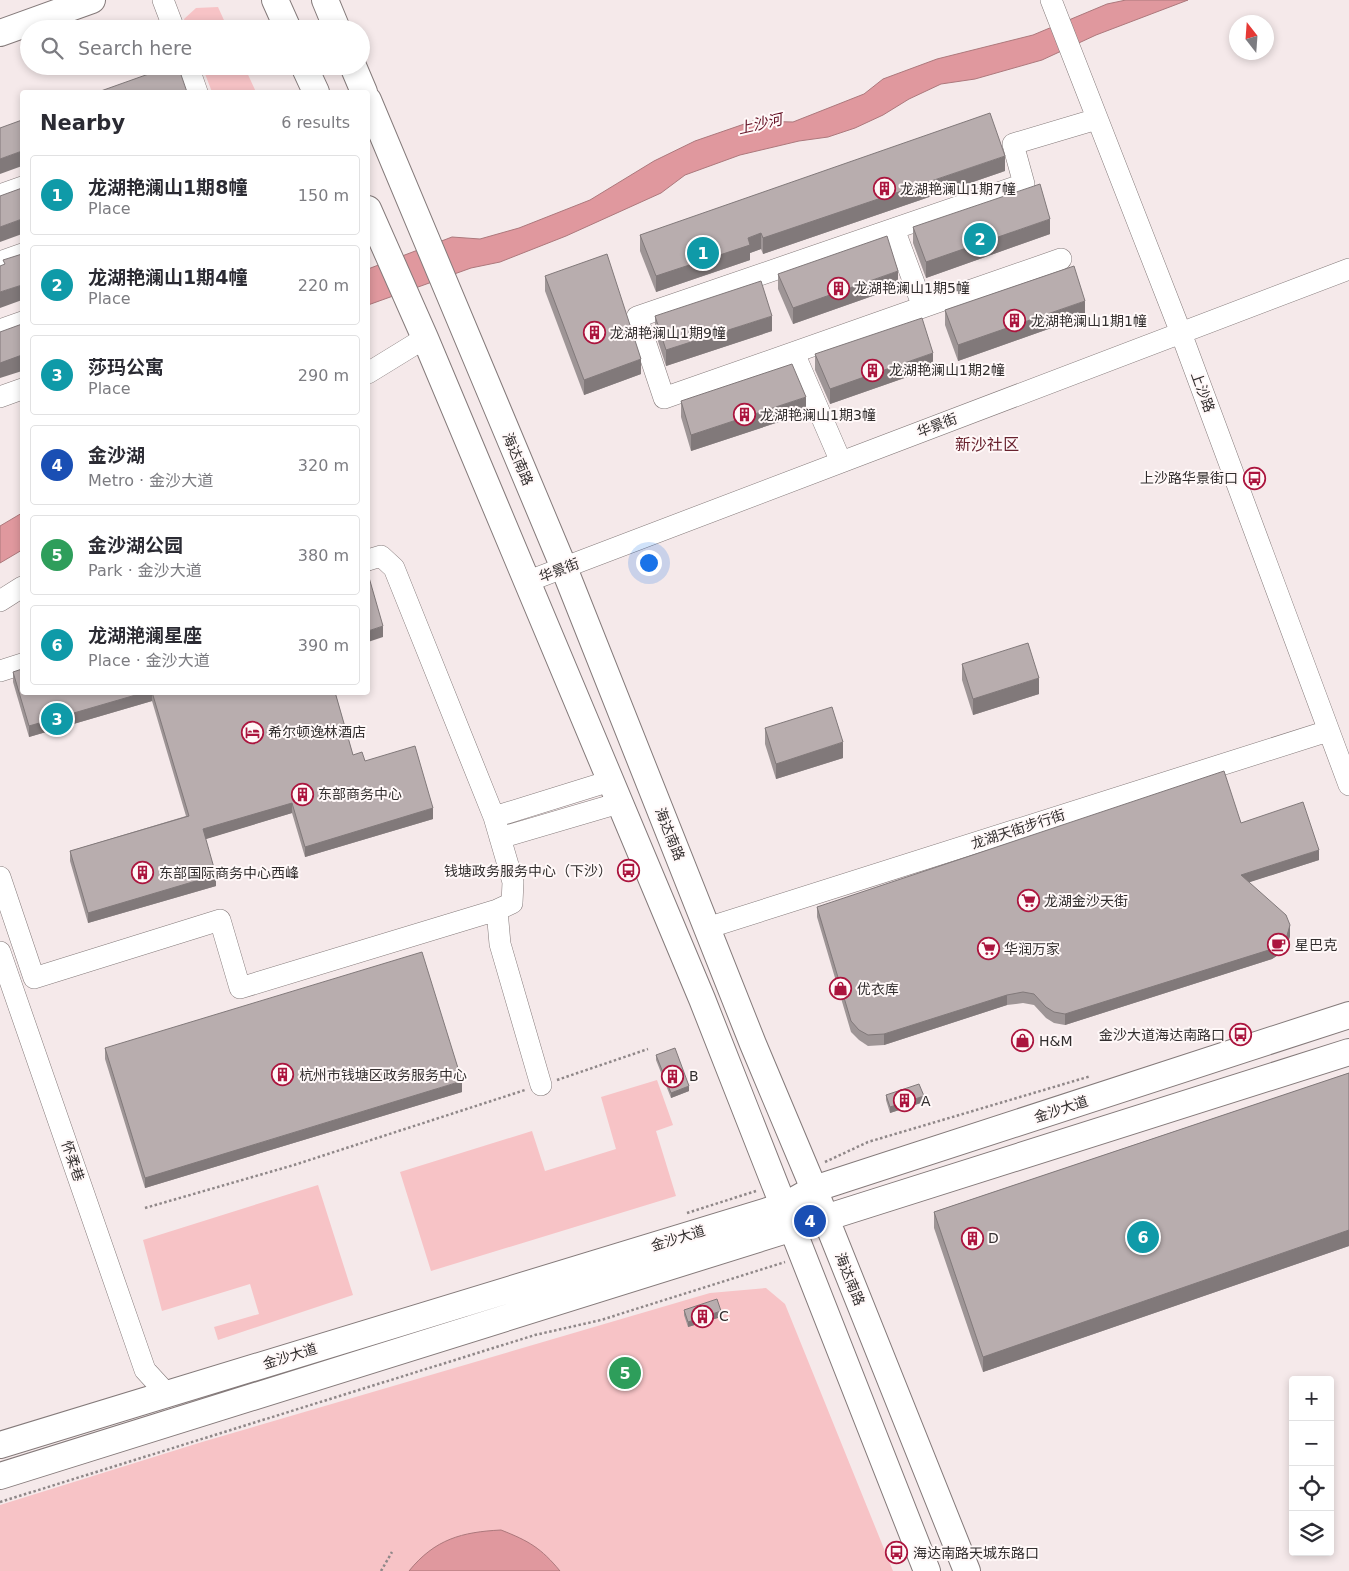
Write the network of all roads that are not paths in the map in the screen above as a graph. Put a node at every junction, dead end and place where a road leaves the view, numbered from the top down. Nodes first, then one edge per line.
1 (92, 0) edge
2 (163, 0) edge
3 (275, 0) edge
4 (325, 0) edge
5 (1059, 7) edge
6 (36, 20) edge
7 (171, 20) edge
8 (284, 20) edge
9 (334, 20) edge
10 (20, 26) edge
11 (0, 33) edge
12 (1076, 53) junction
13 (191, 75) edge
14 (308, 75) edge
15 (357, 75) edge
16 (197, 90) edge
17 (315, 90) edge
18 (363, 90) edge
19 (370, 105) edge
20 (1097, 119) junction
21 (20, 188) edge
22 (0, 195) edge
23 (370, 214) edge
24 (894, 229) junction
25 (20, 255) edge
26 (1060, 259) dead end
27 (0, 262) edge
28 (1349, 269) edge
29 (923, 307) junction
30 (20, 323) edge
31 (0, 330) edge
32 (1186, 331) junction
33 (425, 338) junction
34 (794, 353) junction
35 (370, 372) edge
36 (20, 390) edge
37 (0, 397) edge
38 (841, 462) junction
39 (370, 559) edge
40 (564, 568) junction
41 (526, 582) junction
42 (20, 588) edge
43 (0, 601) edge
44 (20, 665) edge
45 (0, 671) edge
46 (1328, 731) junction
47 (1349, 746) edge
48 (1349, 785) edge
49 (615, 792) junction
50 (494, 817) junction
51 (500, 838) junction
52 (0, 877) edge
53 (497, 910) junction
54 (707, 928) junction
55 (0, 952) edge
56 (1349, 1015) edge
57 (1349, 1052) edge
58 (541, 1085) road end
59 (810, 1180) junction
60 (784, 1206) junction
61 (825, 1218) junction
62 (145, 1370) junction
63 (167, 1394) junction
64 (135, 1404) junction
65 (0, 1445) edge
66 (0, 1476) edge
67 (927, 1571) edge
68 (967, 1571) edge

1 - 6 main road
2 - 7 street
3 - 8 main road
4 - 9 main road
5 - 12 street, 上沙路
10 - 11 main road
12 - 20 street, 上沙路
12 - 32 street, 上沙路
13 - 16 street
14 - 17 main road
15 - 18 main road
19 - 40 main road, 海达南路
20 - 24 street
20 - 32 street, 上沙路
21 - 22 street
23 - 33 main road
24 - 29 street
24 - 34 street
25 - 27 street
26 - 29 street
28 - 32 street, 华景街
29 - 34 street
30 - 31 street
32 - 38 street, 华景街
32 - 46 street, 上沙路
32 - 47 street, 上沙路
33 - 35 street
33 - 41 main road
34 - 38 street
36 - 37 street
38 - 40 street, 华景街
39 - 50 street
40 - 41 street, 华景街
40 - 54 main road, 海达南路
41 - 49 main road
42 - 43 street
44 - 45 street
46 - 48 street, 上沙路
46 - 54 street, 龙湖天街步行街
49 - 50 street
49 - 51 street
49 - 60 main road
50 - 51 street
51 - 53 street
52 - 53 street
53 - 58 street
54 - 59 main road, 海达南路
55 - 62 street, 怀柔巷
56 - 59 main road, 金沙大道
57 - 61 main road, 金沙大道
59 - 60 main road, 金沙大道
59 - 61 main road, 海达南路
60 - 61 main road, 金沙大道
60 - 63 main road, 金沙大道
60 - 66 main road, 金沙大道
60 - 67 main road
61 - 68 main road, 海达南路
62 - 63 street, 怀柔巷
62 - 64 street
63 - 64 main road, 金沙大道
64 - 65 main road, 金沙大道

